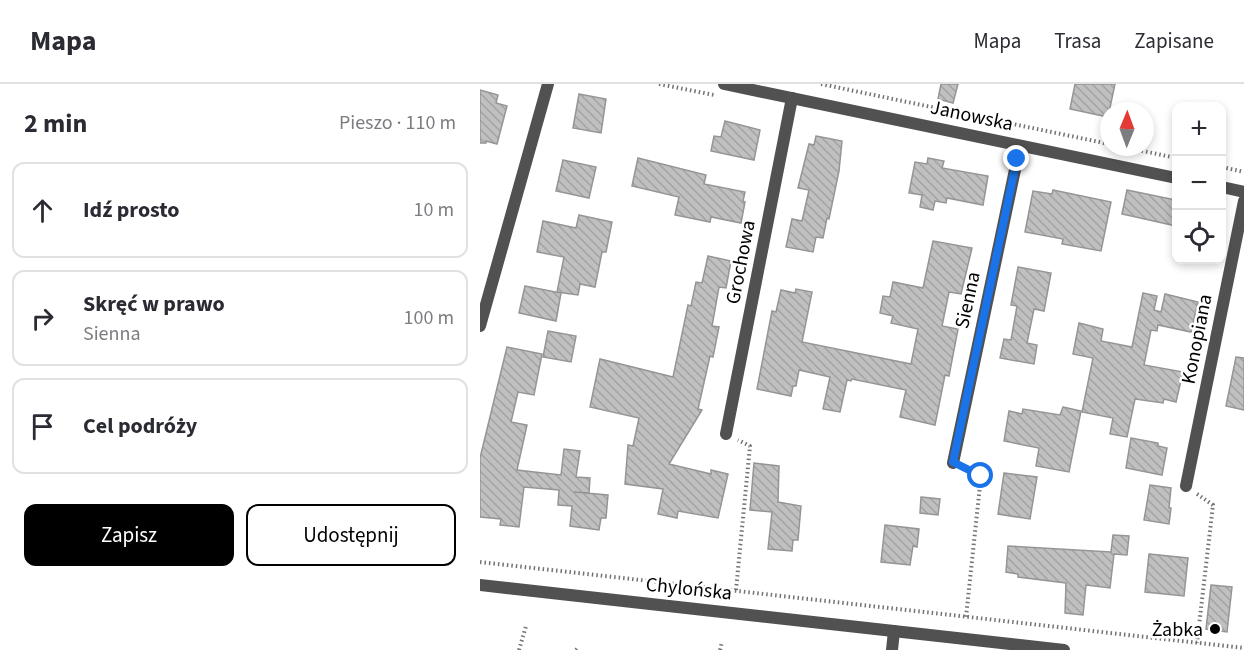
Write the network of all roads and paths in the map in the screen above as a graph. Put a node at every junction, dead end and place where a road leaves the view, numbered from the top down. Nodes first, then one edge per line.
1 (548, 84) edge
2 (724, 84) edge
3 (821, 84) edge
4 (792, 98) junction
5 (1100, 142) edge
6 (1020, 146) junction
7 (1154, 153) edge
8 (1172, 157) edge
9 (1226, 168) edge
10 (1244, 172) edge
11 (1172, 177) edge
12 (1226, 188) edge
13 (1244, 192) edge
14 (1244, 201) edge
15 (480, 326) edge
16 (726, 434) joint
17 (953, 462) joint
18 (1186, 486) joint
19 (480, 562) edge
20 (480, 585) edge
21 (736, 590) junction
22 (966, 617) junction
23 (526, 626) dead end
24 (894, 631) junction
25 (722, 642) dead end
26 (1197, 643) junction
27 (1218, 648) edge
28 (1244, 648) edge
29 (519, 650) edge
30 (720, 650) edge
31 (892, 650) edge
32 (1064, 650) edge

1 - 15 street
2 - 4 street, Janowska
3 - 5 path
4 - 6 street, Janowska
4 - 16 street, Grochowa
6 - 11 street, Janowska
6 - 17 street, Sienna
7 - 8 path
9 - 10 path
12 - 13 street
14 - 18 street, Konopiana
16 - 21 path
17 - 22 path
18 - 26 path
19 - 21 path
20 - 24 street, Chylońska
21 - 22 path
22 - 26 path
23 - 29 path
24 - 31 street
24 - 32 street, Chylońska
25 - 30 path
26 - 27 path
27 - 28 path

